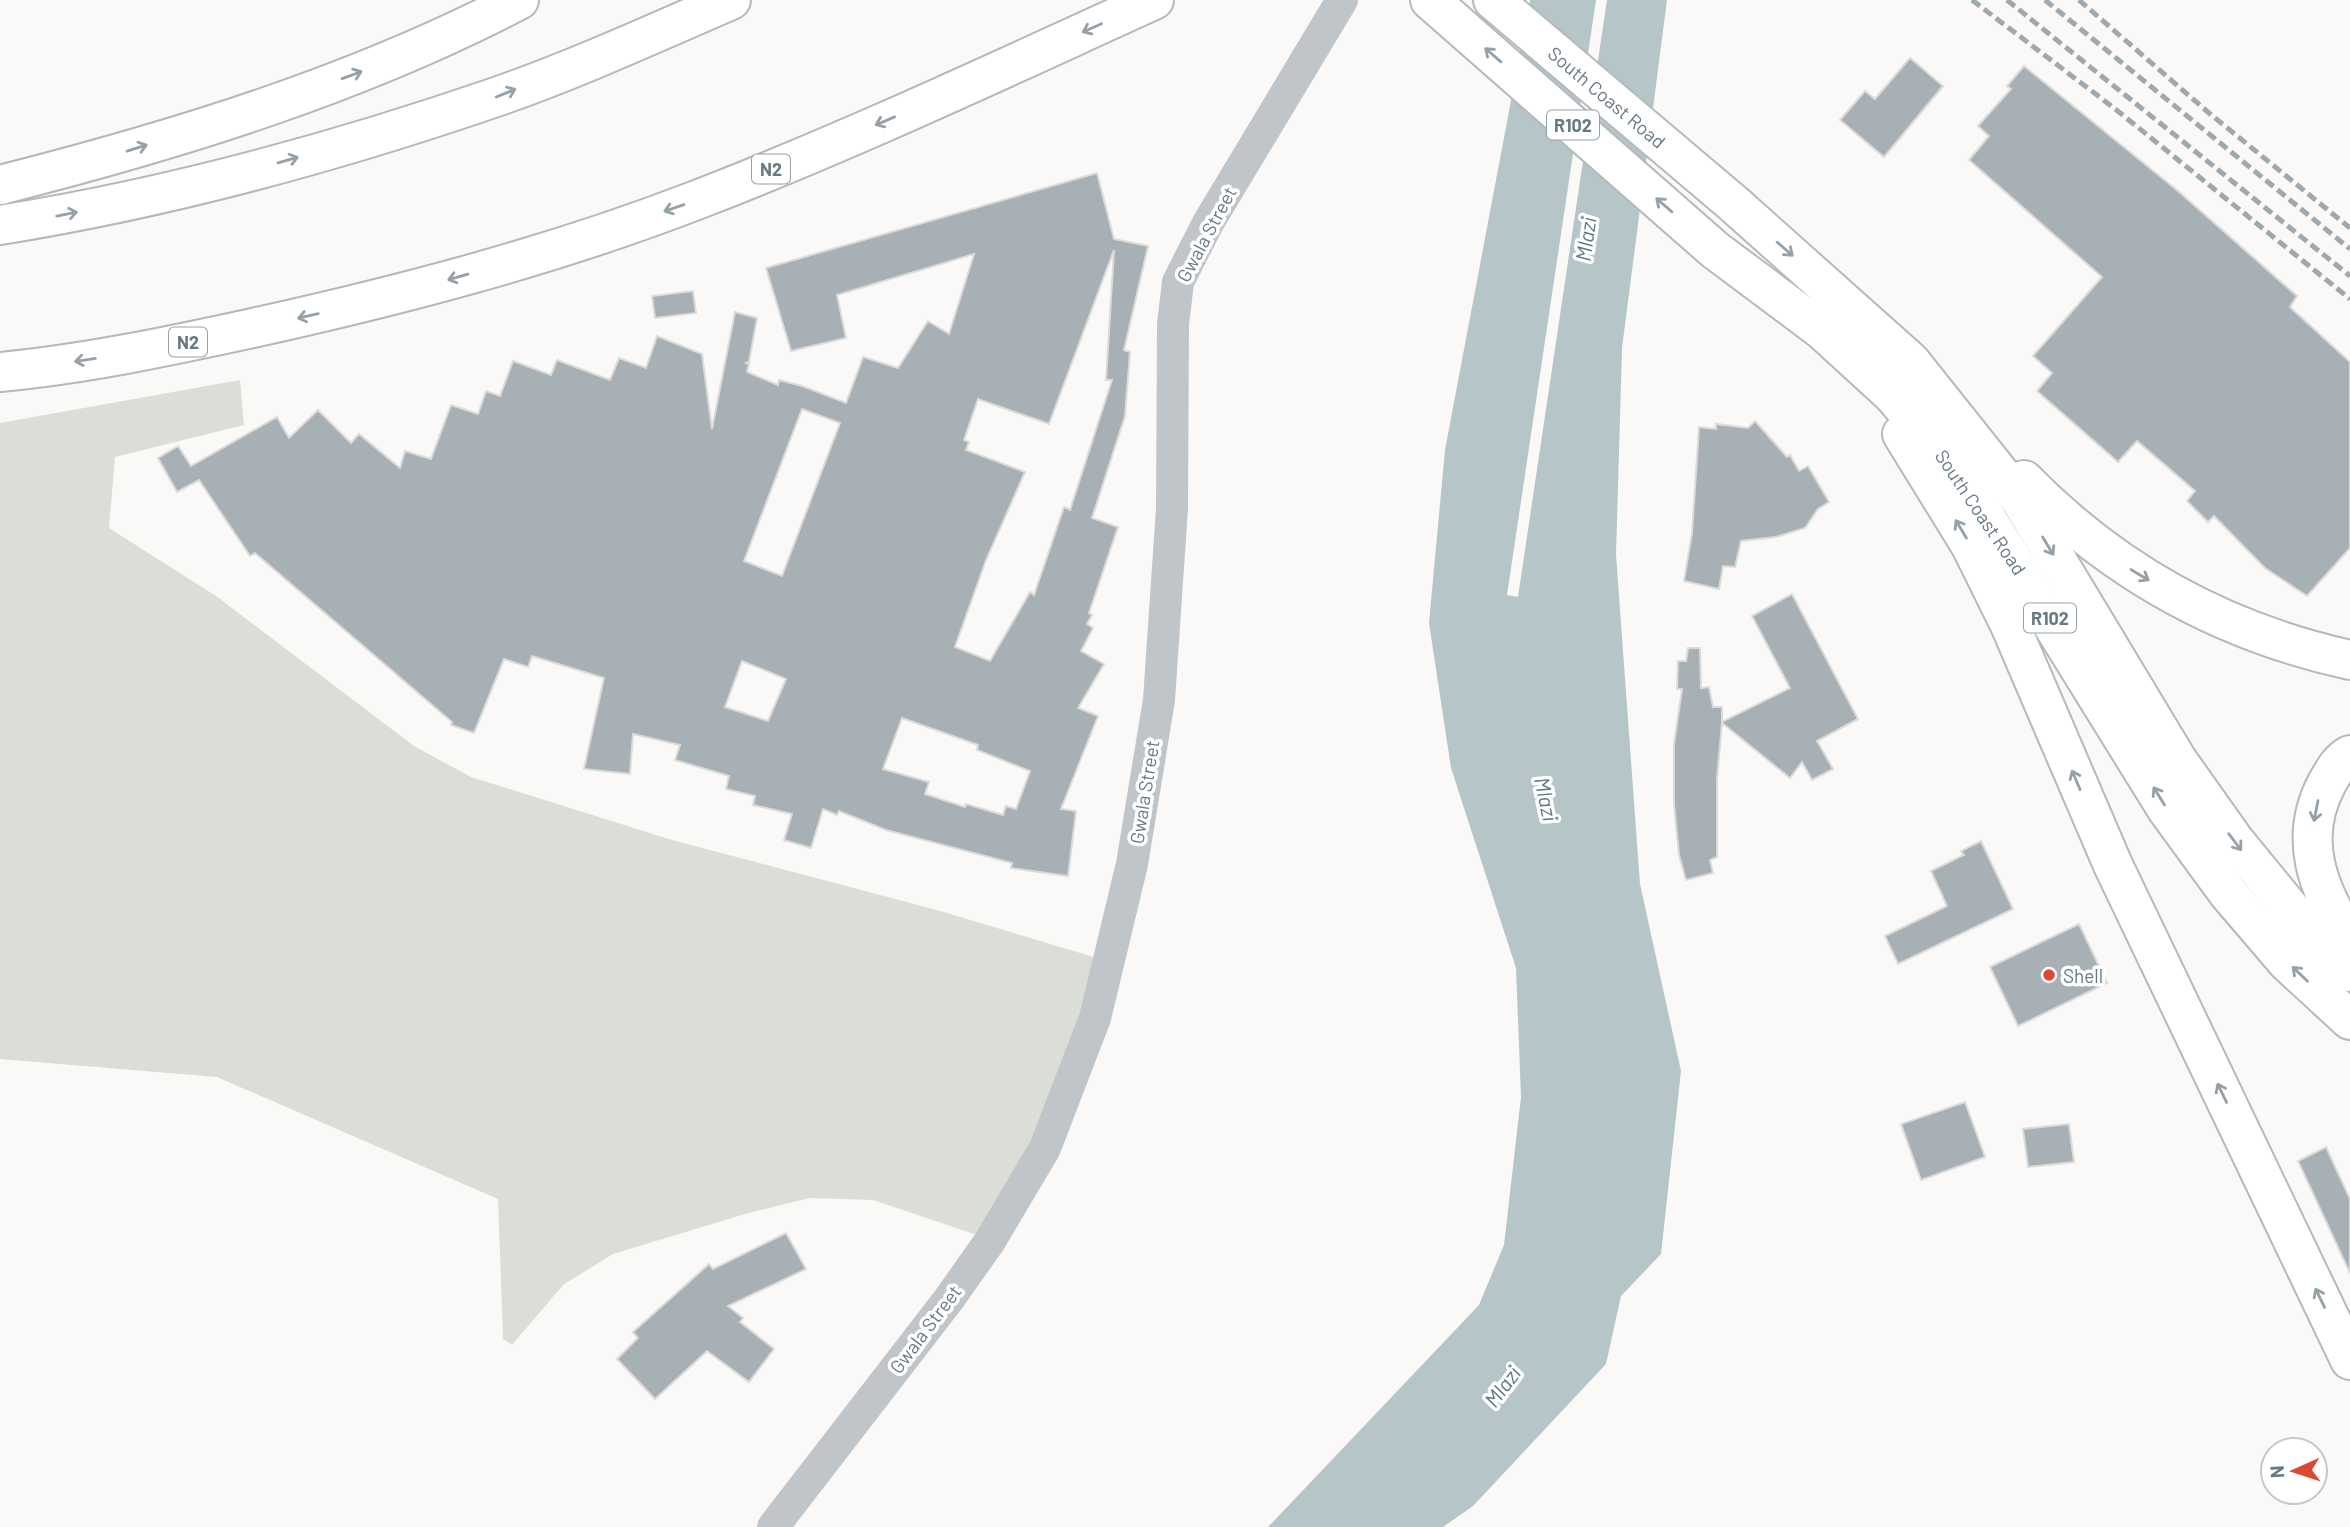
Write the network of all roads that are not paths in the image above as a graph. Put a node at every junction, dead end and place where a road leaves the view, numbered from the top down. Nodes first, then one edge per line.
1 (519, 0) edge
2 (731, 0) edge
3 (1154, 0) edge
4 (1342, 0) edge
5 (1430, 0) edge
6 (1493, 0) edge
7 (0, 185) edge
8 (0, 225) edge
9 (1755, 282) junction
10 (1911, 362) junction
11 (0, 372) edge
12 (2350, 660) edge
13 (2350, 754) edge
14 (2350, 940) edge
15 (2350, 972) edge
16 (2350, 1020) edge
17 (2350, 1360) edge
18 (773, 1527) edge

7 -> 1 main road
8 -> 2 main road
3 -> 11 main road, N2
4 - 18 street, Gwala Street
9 -> 5 main road, South Coast Road / R102
6 -> 10 main road, South Coast Road / R102
16 -> 9 main road, South Coast Road / R102
17 -> 9 main road
10 -> 12 main road
10 -> 15 main road, South Coast Road / R102
13 -> 14 main road

